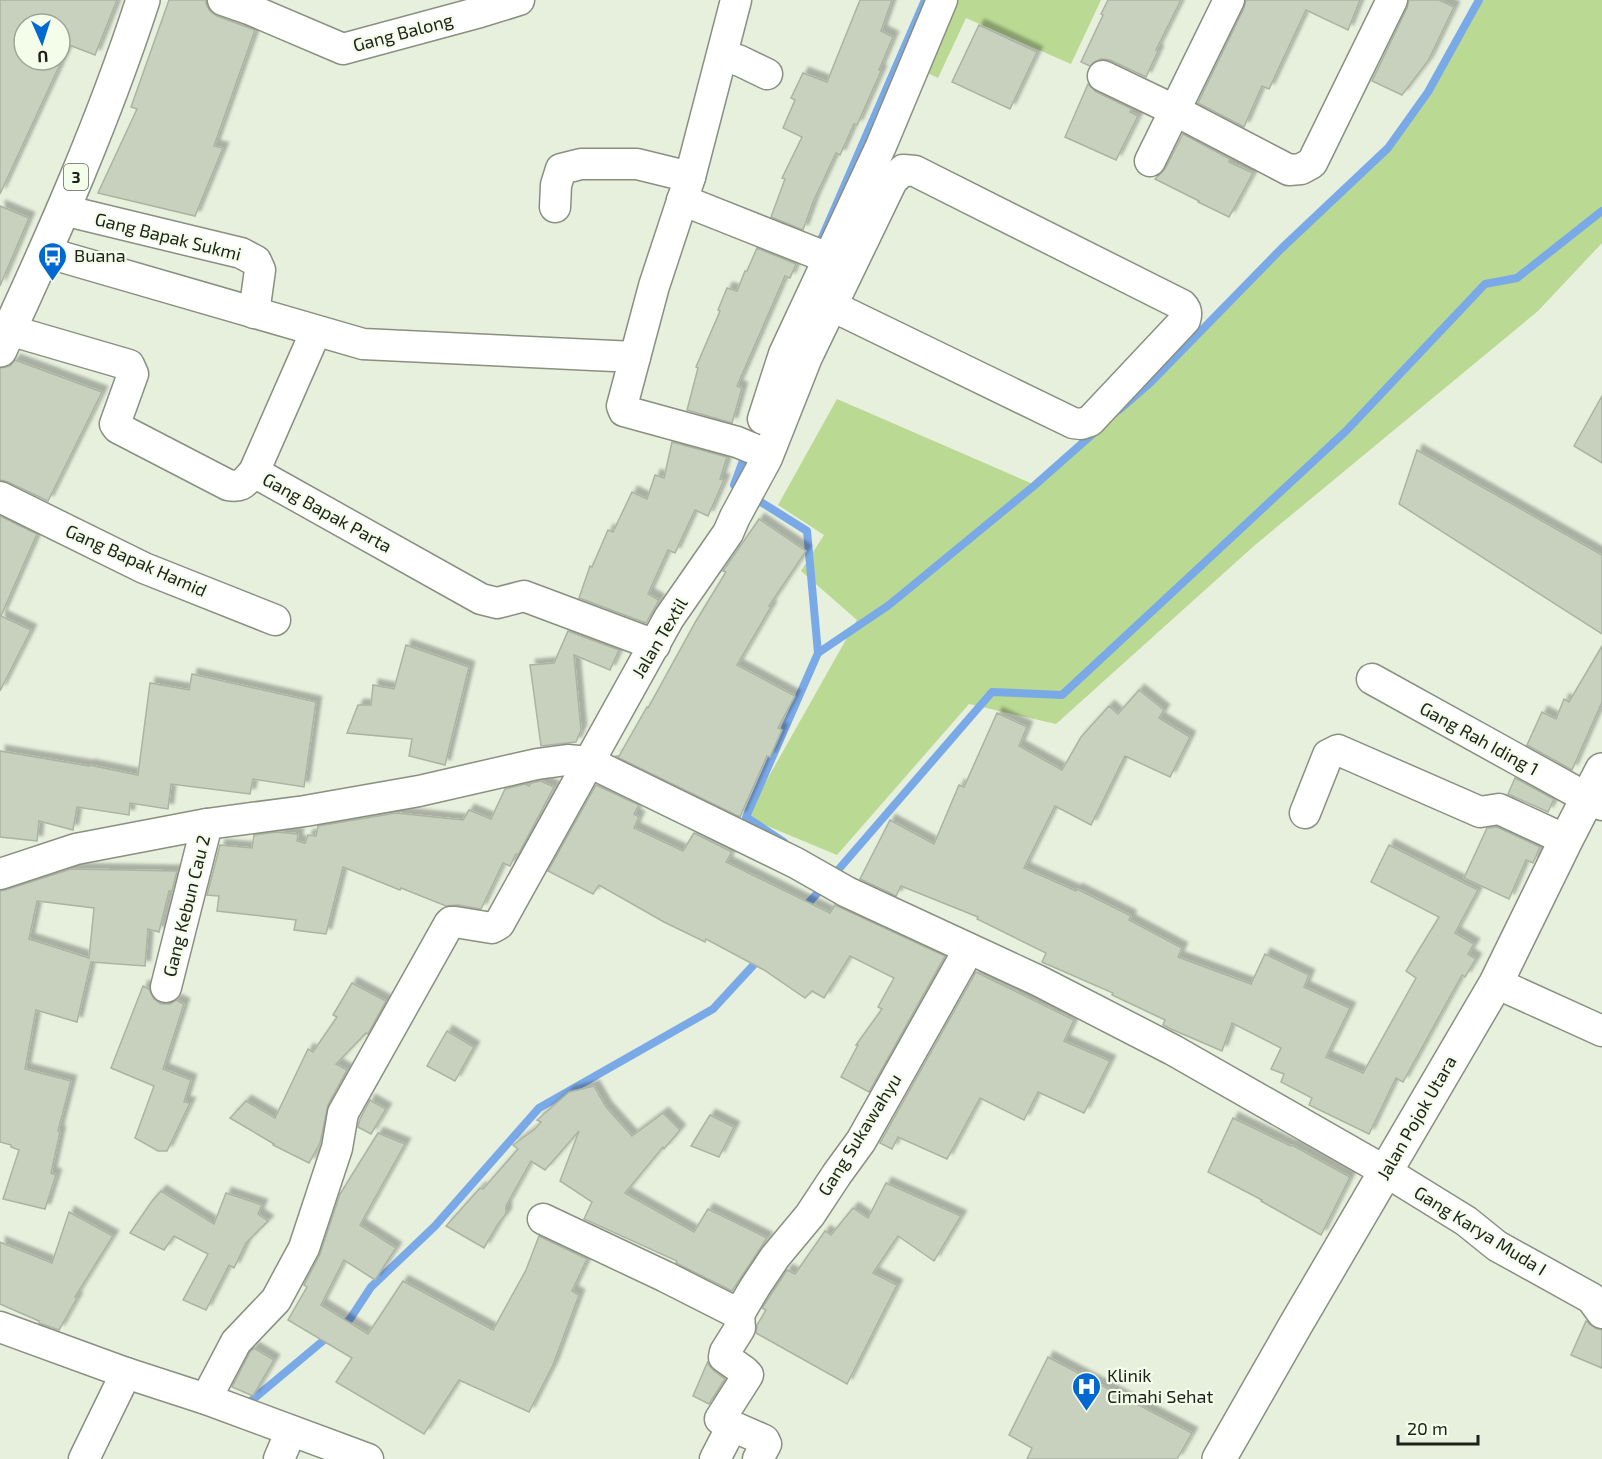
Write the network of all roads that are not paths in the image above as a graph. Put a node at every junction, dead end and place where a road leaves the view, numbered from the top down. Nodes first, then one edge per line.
1 (142, 0) edge
2 (223, 0) edge
3 (519, 0) edge
4 (736, 0) edge
5 (942, 0) edge
6 (1229, 0) edge
7 (1392, 0) edge
8 (723, 55) junction
9 (767, 74) dead end
10 (1103, 76) dead end
11 (1174, 110) junction
12 (1150, 161) dead end
13 (686, 189) junction
14 (555, 207) dead end
15 (63, 210) junction
16 (45, 252) junction
17 (828, 258) junction
18 (832, 306) junction
19 (254, 313) junction
20 (6, 329) edge
21 (316, 331) junction
22 (635, 357) junction
23 (754, 449) junction
24 (254, 472) junction
25 (0, 497) edge
26 (735, 517) junction
27 (275, 620) dead end
28 (655, 645) junction
29 (1372, 680) dead end
30 (589, 762) junction
31 (1597, 791) edge
32 (1305, 813) dead end
33 (207, 824) junction
34 (1566, 840) junction
35 (0, 874) edge
36 (969, 949) junction
37 (1496, 983) junction
38 (166, 987) dead end
39 (1602, 1031) edge
40 (1385, 1171) junction
41 (543, 1219) dead end
42 (1602, 1313) edge
43 (740, 1314) junction
44 (0, 1327) edge
45 (126, 1373) junction
46 (206, 1399) junction
47 (732, 1426) junction
48 (291, 1431) junction
49 (84, 1459) edge
50 (279, 1459) edge
51 (368, 1459) edge
52 (715, 1459) edge
53 (759, 1459) edge
54 (1219, 1459) edge

1 - 15 main road, 3
2 - 3 street, Gang Balong
4 - 8 street
5 - 17 street
6 - 11 street
7 - 11 street
8 - 9 street
8 - 13 street
10 - 11 street
11 - 12 street
13 - 14 street
13 - 17 street
13 - 22 street
15 - 16 main road, 3
15 - 19 street, Gang Bapak Sukmi
16 - 19 street
16 - 20 main road, 3
17 - 23 street
18 - 18 street, Jalan Textil
18 - 26 street, Jalan Textil
19 - 21 street
20 - 24 street, Gang Bapak Parta
21 - 22 street
21 - 24 street
22 - 23 street
23 - 26 street
24 - 28 street, Gang Bapak Parta
25 - 27 street, Gang Bapak Hamid
26 - 28 street, Jalan Textil
28 - 30 street, Jalan Textil
29 - 31 street, Gang Rah Iding 1
30 - 33 street
30 - 36 street, Gang Karya Muda I
30 - 46 street, Jalan Textil
31 - 34 main road, Jalan Pojok Utara
32 - 34 street
33 - 35 street
33 - 38 street, Gang Kebun Cau 2
34 - 37 main road, Jalan Pojok Utara
36 - 40 street, Gang Karya Muda I
36 - 43 street, Gang Sukawahyu
37 - 39 street
37 - 40 main road, Jalan Pojok Utara
40 - 42 street, Gang Karya Muda I
40 - 54 main road, Jalan Pojok Utara
41 - 43 street
43 - 47 street, Gang Sukawahyu
44 - 45 street
45 - 46 street
45 - 49 street
46 - 48 street
47 - 52 street
47 - 53 street
48 - 50 street
48 - 51 street

